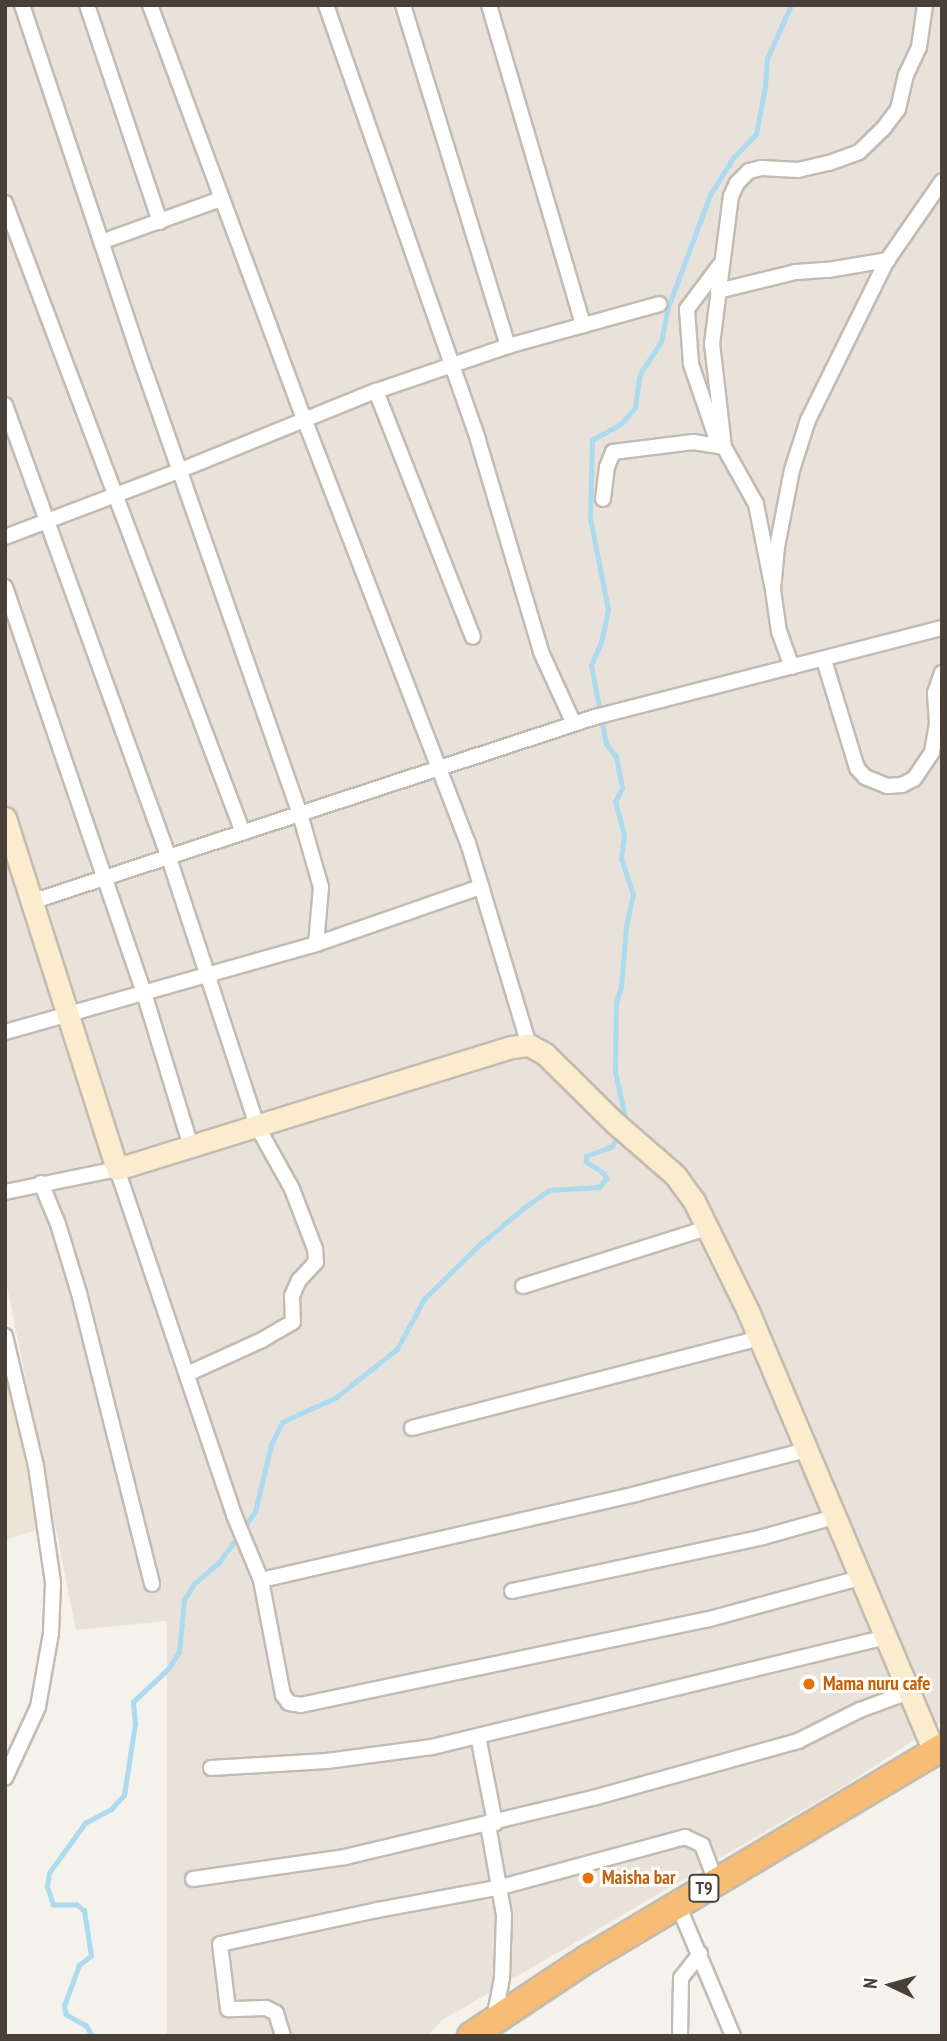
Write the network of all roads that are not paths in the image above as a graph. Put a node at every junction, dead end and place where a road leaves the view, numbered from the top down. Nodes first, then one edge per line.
1 (22, 5) edge
2 (87, 5) edge
3 (150, 5) edge
4 (326, 5) edge
5 (403, 5) edge
6 (489, 5) edge
7 (925, 5) edge
8 (942, 181) edge
9 (221, 200) junction
10 (5, 203) edge
11 (160, 222) junction
12 (101, 242) junction
13 (888, 260) junction
14 (723, 262) junction
15 (718, 291) junction
16 (659, 304) dead end
17 (583, 325) junction
18 (508, 346) junction
19 (451, 366) junction
20 (376, 391) junction
21 (5, 405) edge
22 (304, 421) junction
23 (722, 447) junction
24 (181, 470) junction
25 (117, 494) junction
26 (603, 499) dead end
27 (46, 521) junction
28 (5, 537) edge
29 (5, 587) edge
30 (773, 590) junction
31 (942, 628) edge
32 (473, 637) dead end
33 (824, 660) junction
34 (792, 667) junction
35 (942, 673) edge
36 (574, 724) junction
37 (439, 768) junction
38 (300, 814) junction
39 (5, 818) edge
40 (243, 833) junction
41 (169, 858) junction
42 (106, 879) junction
43 (481, 887) junction
44 (31, 902) junction
45 (316, 944) junction
46 (208, 975) junction
47 (144, 993) junction
48 (65, 1015) junction
49 (5, 1032) edge
50 (529, 1045) junction
51 (257, 1126) junction
52 (191, 1147) junction
53 (117, 1169) junction
54 (41, 1183) junction
55 (5, 1192) edge
56 (708, 1228) junction
57 (523, 1286) dead end
58 (5, 1336) edge
59 (759, 1338) junction
60 (187, 1374) junction
61 (412, 1428) dead end
62 (806, 1450) junction
63 (834, 1517) junction
64 (860, 1578) junction
65 (261, 1580) junction
66 (152, 1584) dead end
67 (512, 1591) dead end
68 (886, 1637) junction
69 (909, 1692) junction
70 (478, 1736) junction
71 (938, 1750) edge
72 (211, 1768) dead end
73 (5, 1778) edge
74 (492, 1824) junction
75 (193, 1879) dead end
76 (716, 1881) junction
77 (501, 1887) junction
78 (678, 1905) junction
79 (701, 1955) junction
80 (494, 2020) junction
81 (283, 2036) edge
82 (471, 2036) edge
83 (680, 2036) edge
84 (733, 2036) edge

1 - 12 street
2 - 11 street
3 - 9 street
4 - 19 street
5 - 18 street
6 - 17 street
7 - 14 street
8 - 13 street
9 - 11 street
9 - 22 street
10 - 25 street
11 - 12 street
12 - 24 street
13 - 15 street
13 - 30 street
14 - 15 street
14 - 23 street
15 - 23 street
16 - 17 street
17 - 18 street
18 - 19 street
19 - 20 street
19 - 36 street
20 - 22 street
20 - 32 street
21 - 27 street
22 - 24 street
22 - 37 street
23 - 26 street
23 - 30 street
24 - 25 street
24 - 38 street
25 - 27 street
25 - 40 street
27 - 28 street
27 - 41 street
29 - 42 street
30 - 34 street
31 - 33 street
33 - 34 street
33 - 35 street
34 - 36 street
36 - 37 street
37 - 38 street
37 - 43 street
38 - 40 street
38 - 45 street
39 - 44 street
40 - 41 street
41 - 42 street
41 - 46 street
42 - 44 street
42 - 47 street
43 - 45 street
43 - 50 street
44 - 48 street
45 - 46 street
46 - 47 street
46 - 51 street
47 - 48 street
47 - 52 street
48 - 49 street
48 - 53 street
50 - 51 street
50 - 56 street
51 - 52 street
51 - 60 street
52 - 53 street
53 - 54 street
53 - 60 street
54 - 55 street
54 - 66 street
56 - 57 street
56 - 59 street
58 - 73 street
59 - 61 street
59 - 62 street
60 - 65 street
62 - 63 street
62 - 65 street
63 - 64 street
63 - 67 street
64 - 65 street
64 - 68 street
68 - 69 street
68 - 70 street
69 - 71 street
69 - 74 street
70 - 72 street
70 - 74 street
71 - 76 highway, T9
74 - 75 street
74 - 77 street
76 - 77 street
76 - 78 highway, T9
77 - 80 street
77 - 81 street
78 - 79 street
78 - 80 highway, T9
79 - 83 street
79 - 84 street
80 - 82 highway, T9

